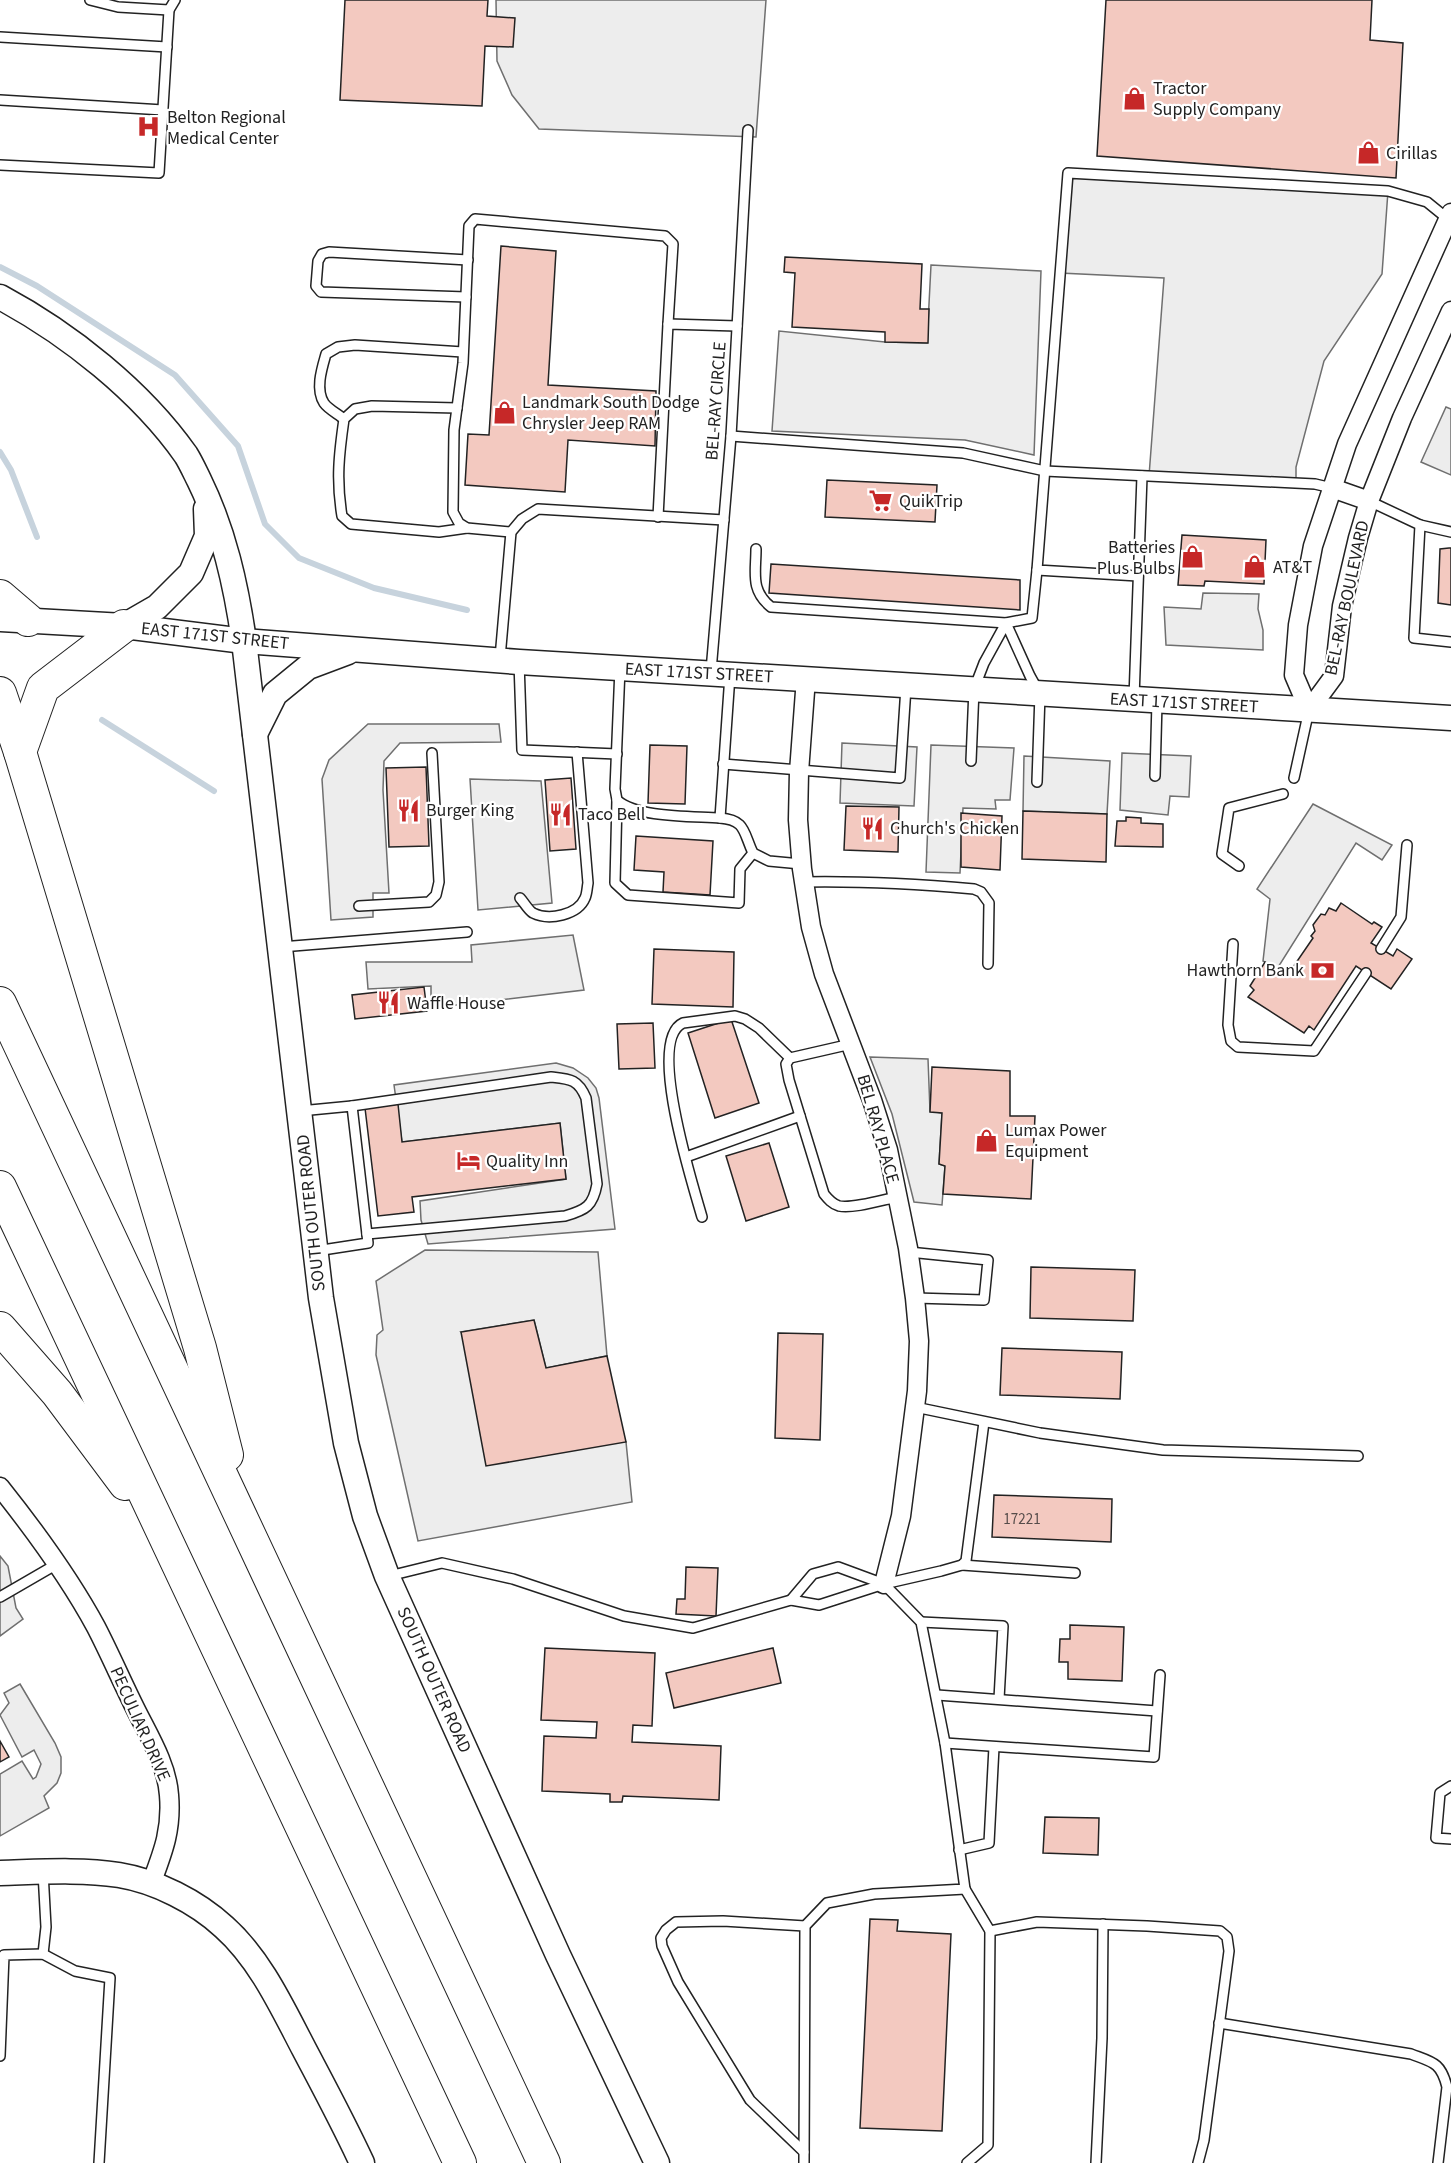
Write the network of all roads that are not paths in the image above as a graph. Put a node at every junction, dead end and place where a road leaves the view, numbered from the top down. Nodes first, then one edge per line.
1 (90, 0) edge
2 (176, 0) edge
3 (169, 10) junction
4 (0, 37) edge
5 (167, 47) junction
6 (0, 100) edge
7 (163, 110) junction
8 (748, 130) dead end
9 (0, 165) edge
10 (1450, 217) edge
11 (468, 260) junction
12 (0, 297) edge
13 (466, 297) junction
14 (1451, 311) edge
15 (668, 324) junction
16 (737, 326) junction
17 (463, 352) junction
18 (457, 408) junction
19 (344, 419) junction
20 (731, 436) junction
21 (1045, 471) junction
22 (1143, 476) junction
23 (1332, 488) junction
24 (206, 494) junction
25 (1369, 501) junction
26 (658, 517) junction
27 (724, 520) junction
28 (1420, 525) junction
29 (466, 528) junction
30 (511, 532) junction
31 (1451, 532) edge
32 (756, 549) dead end
33 (1036, 570) junction
34 (1138, 576) junction
35 (0, 596) edge
36 (14, 619) edge
37 (1006, 623) junction
38 (124, 626) junction
39 (244, 641) junction
40 (1451, 642) edge
41 (355, 650) junction
42 (510, 661) junction
43 (621, 668) junction
44 (720, 674) junction
45 (806, 678) junction
46 (906, 685) junction
47 (974, 689) junction
48 (0, 693) edge
49 (1040, 694) junction
50 (1145, 701) junction
51 (1309, 710) junction
52 (1451, 718) edge
53 (255, 734) junction
54 (20, 752) junction
55 (577, 752) junction
56 (432, 753) dead end
57 (617, 754) junction
58 (971, 761) dead end
59 (723, 764) junction
60 (798, 772) junction
61 (1155, 776) dead end
62 (1294, 778) dead end
63 (1037, 782) dead end
64 (1283, 794) dead end
65 (617, 801) junction
66 (720, 818) junction
67 (1407, 845) dead end
68 (753, 854) junction
69 (1239, 866) dead end
70 (803, 873) junction
71 (520, 898) dead end
72 (359, 906) dead end
73 (467, 932) dead end
74 (1233, 944) dead end
75 (280, 947) junction
76 (1381, 949) dead end
77 (988, 963) dead end
78 (1366, 973) dead end
79 (0, 1003) edge
80 (851, 1044) junction
81 (790, 1058) junction
82 (352, 1106) junction
83 (300, 1112) junction
84 (800, 1116) junction
85 (686, 1157) junction
86 (0, 1186) edge
87 (897, 1197) junction
88 (702, 1217) dead end
89 (367, 1234) junction
90 (316, 1251) junction
91 (909, 1252) junction
92 (915, 1298) junction
93 (0, 1328) edge
94 (915, 1407) junction
95 (984, 1422) junction
96 (1358, 1456) dead end
97 (0, 1487) edge
98 (243, 1522) junction
99 (165, 1537) junction
100 (57, 1564) junction
101 (962, 1565) junction
102 (1076, 1573) dead end
103 (387, 1576) junction
104 (884, 1584) junction
105 (0, 1597) edge
106 (791, 1600) junction
107 (921, 1622) junction
108 (1160, 1675) dead end
109 (937, 1695) junction
110 (999, 1699) junction
111 (1157, 1711) junction
112 (945, 1743) junction
113 (994, 1747) junction
114 (1451, 1786) edge
115 (1451, 1839) edge
116 (959, 1850) junction
117 (43, 1872) junction
118 (0, 1873) edge
119 (151, 1884) junction
120 (965, 1889) junction
121 (1102, 1924) junction
122 (805, 1926) junction
123 (990, 1931) junction
124 (43, 1954) junction
125 (1219, 2023) junction
126 (0, 2056) edge
127 (804, 2152) junction
128 (99, 2163) edge
129 (362, 2163) edge
130 (460, 2163) edge
131 (544, 2163) edge
132 (657, 2163) edge
133 (804, 2163) edge
134 (967, 2163) edge
135 (1096, 2163) edge
136 (1198, 2163) edge
137 (1438, 2163) edge

1 - 3 lane
2 - 3 lane
3 - 5 lane
4 - 5 lane
5 - 7 lane
6 - 7 lane
7 - 9 lane
8 - 16 lane, BEL-RAY CIRCLE
10 - 21 lane
10 - 23 street, BEL-RAY BOULEVARD
11 - 13 lane
11 - 13 lane
11 - 15 lane
12 - 24 street, SOUTH OUTER ROAD
13 - 17 lane
14 - 25 street, BEL-RAY BOULEVARD
15 - 16 lane
15 - 26 lane
16 - 20 lane, BEL-RAY CIRCLE
17 - 18 lane
17 - 19 lane
18 - 19 lane
18 - 29 lane
19 - 29 lane
20 - 21 lane
20 - 27 lane, BEL-RAY CIRCLE
21 - 22 lane
21 - 33 lane
22 - 23 lane
22 - 34 lane
23 - 25 street, BEL-RAY BOULEVARD
23 - 51 street, BEL-RAY BOULEVARD
24 - 38 street
24 - 39 street, SOUTH OUTER ROAD
25 - 28 lane
25 - 51 street, BEL-RAY BOULEVARD
26 - 27 lane
26 - 30 lane
27 - 44 lane, BEL-RAY CIRCLE
28 - 31 lane
28 - 40 lane
29 - 30 lane
30 - 42 lane
32 - 37 lane
33 - 34 lane
33 - 37 lane
34 - 50 lane
35 - 36 highway
36 - 38 street, EAST 171ST STREET
37 - 47 lane
37 - 49 lane
38 - 39 street, EAST 171ST STREET
38 - 54 highway
39 - 41 street, EAST 171ST STREET
39 - 53 street, SOUTH OUTER ROAD
41 - 42 street, EAST 171ST STREET
41 - 53 street
42 - 43 street, EAST 171ST STREET
42 - 55 lane
43 - 44 street, EAST 171ST STREET
43 - 57 lane
44 - 45 street, EAST 171ST STREET
44 - 59 lane, BEL-RAY CIRCLE
45 - 46 street, EAST 171ST STREET
45 - 60 street, BEL RAY PLACE
46 - 47 street, EAST 171ST STREET
46 - 60 lane
47 - 49 street, EAST 171ST STREET
47 - 58 lane
48 - 54 highway
49 - 50 street, EAST 171ST STREET
49 - 63 lane
50 - 51 street, EAST 171ST STREET
50 - 61 lane
51 - 52 street, EAST 171ST STREET
51 - 62 lane
53 - 75 street, SOUTH OUTER ROAD
54 - 98 highway
55 - 57 lane
55 - 71 lane
56 - 72 lane
57 - 65 lane
59 - 60 lane
59 - 66 lane, BEL-RAY CIRCLE
60 - 70 street, BEL RAY PLACE
64 - 69 lane
65 - 66 lane
65 - 68 lane
66 - 68 lane
67 - 76 lane
68 - 70 lane
70 - 77 lane
70 - 80 street, BEL RAY PLACE
73 - 75 lane
74 - 78 lane
75 - 83 street, SOUTH OUTER ROAD
79 - 98 highway
80 - 81 lane
80 - 87 street, BEL RAY PLACE
81 - 84 lane
81 - 85 lane
82 - 83 lane
82 - 89 lane
82 - 89 lane
83 - 90 street, SOUTH OUTER ROAD
84 - 85 lane
84 - 87 lane
85 - 88 lane
86 - 99 highway
87 - 91 street, BEL RAY PLACE
89 - 90 lane
90 - 103 street, SOUTH OUTER ROAD
91 - 92 street, BEL RAY PLACE
91 - 92 lane
92 - 94 street, BEL RAY PLACE
93 - 99 highway
94 - 95 lane
94 - 104 street, BEL RAY PLACE
95 - 96 lane
95 - 101 lane
97 - 100 street, PECULIAR DRIVE
98 - 131 highway
99 - 130 highway
100 - 105 lane
100 - 119 street, PECULIAR DRIVE
101 - 102 lane
101 - 104 lane
103 - 106 lane
103 - 132 street, SOUTH OUTER ROAD
104 - 106 lane
104 - 106 lane
104 - 107 lane
107 - 109 lane
107 - 110 lane
108 - 111 lane
109 - 110 lane
109 - 112 lane
110 - 111 lane
111 - 113 lane
112 - 113 lane
112 - 116 lane
113 - 116 lane
114 - 115 lane
116 - 120 lane
117 - 118 street
117 - 119 street
117 - 124 lane
119 - 129 street
120 - 122 lane
120 - 123 lane
121 - 123 lane
121 - 125 lane
121 - 135 lane
122 - 127 lane
122 - 127 lane
123 - 134 lane
124 - 126 lane
124 - 128 lane
125 - 136 lane
125 - 137 lane
127 - 133 lane

